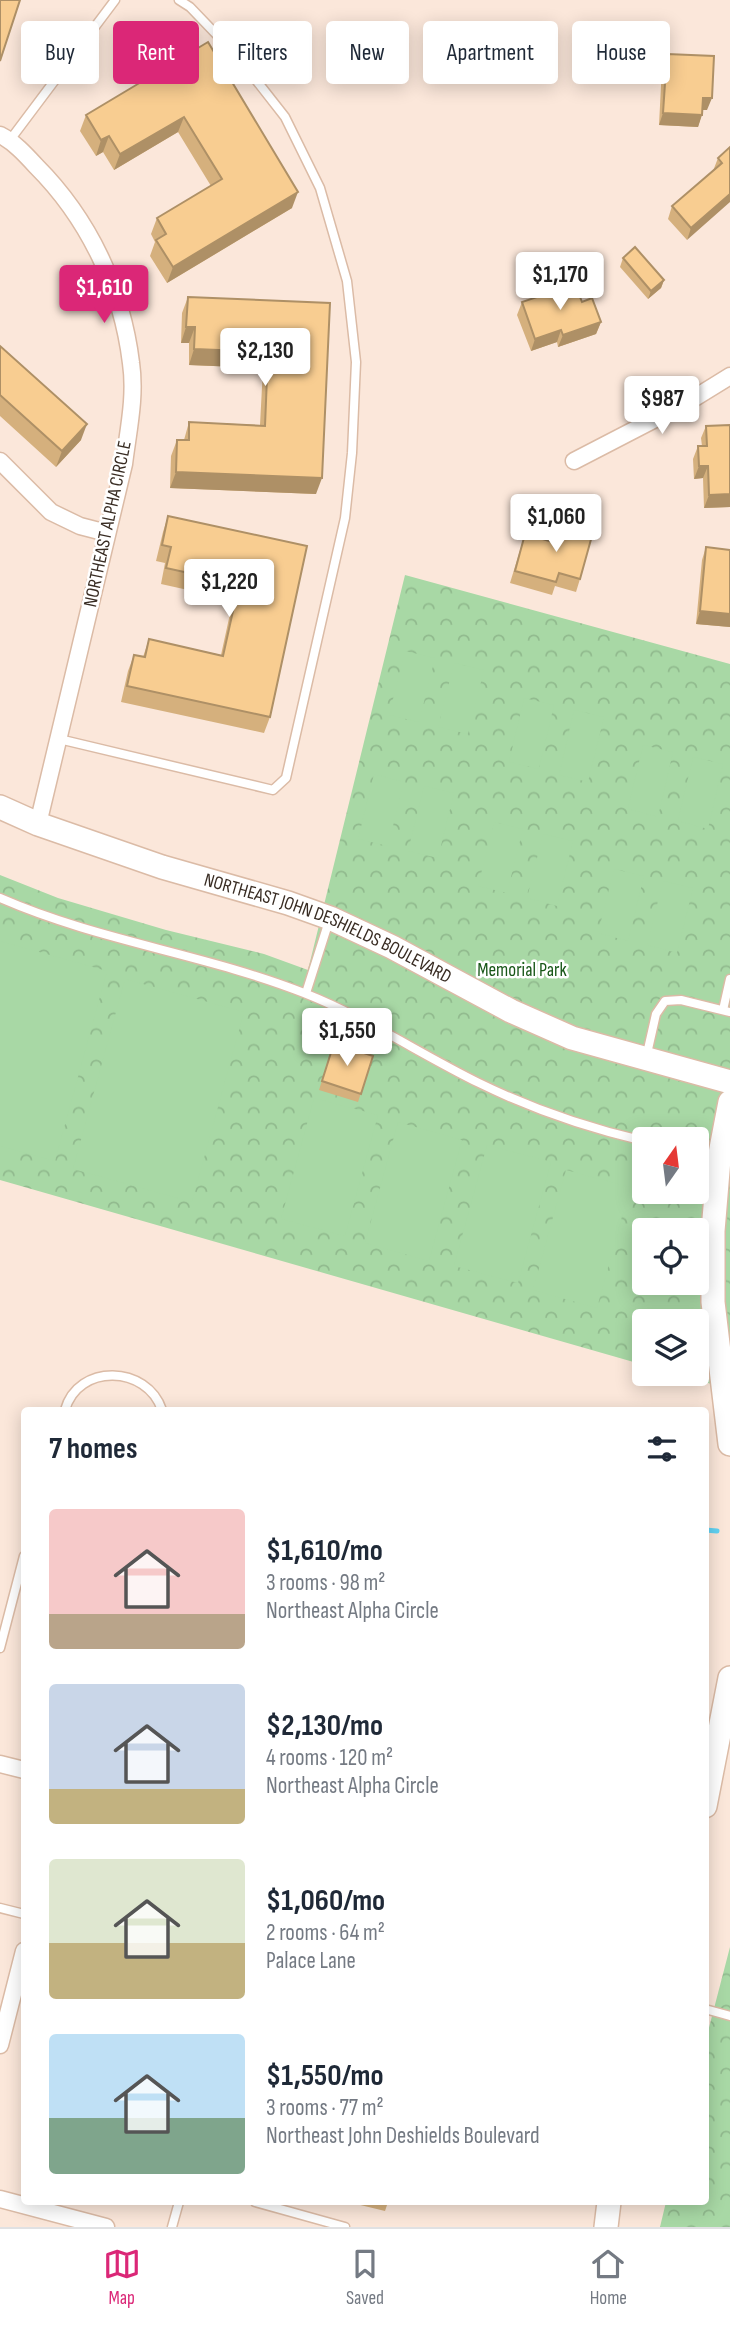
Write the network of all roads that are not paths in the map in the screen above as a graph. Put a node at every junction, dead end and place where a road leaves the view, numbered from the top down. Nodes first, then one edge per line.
1 (115, 0) edge
2 (179, 0) edge
3 (5, 137) edge
4 (730, 376) edge
5 (0, 461) edge
6 (574, 461) dead end
7 (107, 533) junction
8 (59, 739) junction
9 (0, 807) edge
10 (38, 824) junction
11 (0, 898) edge
12 (330, 918) junction
13 (730, 979) edge
14 (306, 993) junction
15 (726, 1011) edge
16 (646, 1060) junction
17 (730, 1082) edge
18 (730, 1102) edge
19 (632, 1138) edge
20 (709, 1154) edge
21 (709, 1172) edge
22 (724, 1349) edge
23 (66, 1407) edge
24 (160, 1407) edge
25 (730, 1444) edge
26 (21, 1568) edge
27 (0, 1648) edge
28 (730, 1678) edge
29 (0, 1764) edge
30 (21, 1769) edge
31 (709, 1786) edge
32 (0, 1908) edge
33 (21, 1913) edge
34 (21, 1963) edge
35 (709, 2010) edge
36 (730, 2016) edge
37 (0, 2045) edge
38 (0, 2199) edge
39 (21, 2205) edge
40 (23, 2205) edge
41 (178, 2205) edge
42 (266, 2205) edge
43 (609, 2205) edge
44 (106, 2227) edge
45 (172, 2227) edge
46 (345, 2227) edge
47 (606, 2227) edge

1 - 3 lane
2 - 8 lane
3 - 7 street, NORTHEAST ALPHA CIRCLE
4 - 6 street
5 - 7 street
7 - 8 street, NORTHEAST ALPHA CIRCLE
8 - 10 street, NORTHEAST ALPHA CIRCLE
9 - 10 street, NORTHEAST JOHN DESHIELDS BOULEVARD
10 - 12 street, NORTHEAST JOHN DESHIELDS BOULEVARD
11 - 14 lane
12 - 14 lane
12 - 16 street, NORTHEAST JOHN DESHIELDS BOULEVARD
13 - 15 lane
14 - 19 lane
15 - 16 lane
16 - 17 street, NORTHEAST JOHN DESHIELDS BOULEVARD
18 - 20 street
21 - 22 street
22 - 25 street
23 - 24 lane
26 - 27 lane
28 - 31 street
29 - 30 street
32 - 33 lane
34 - 37 street
35 - 36 lane
38 - 39 street
40 - 44 street
41 - 45 lane
42 - 46 lane
43 - 47 street

